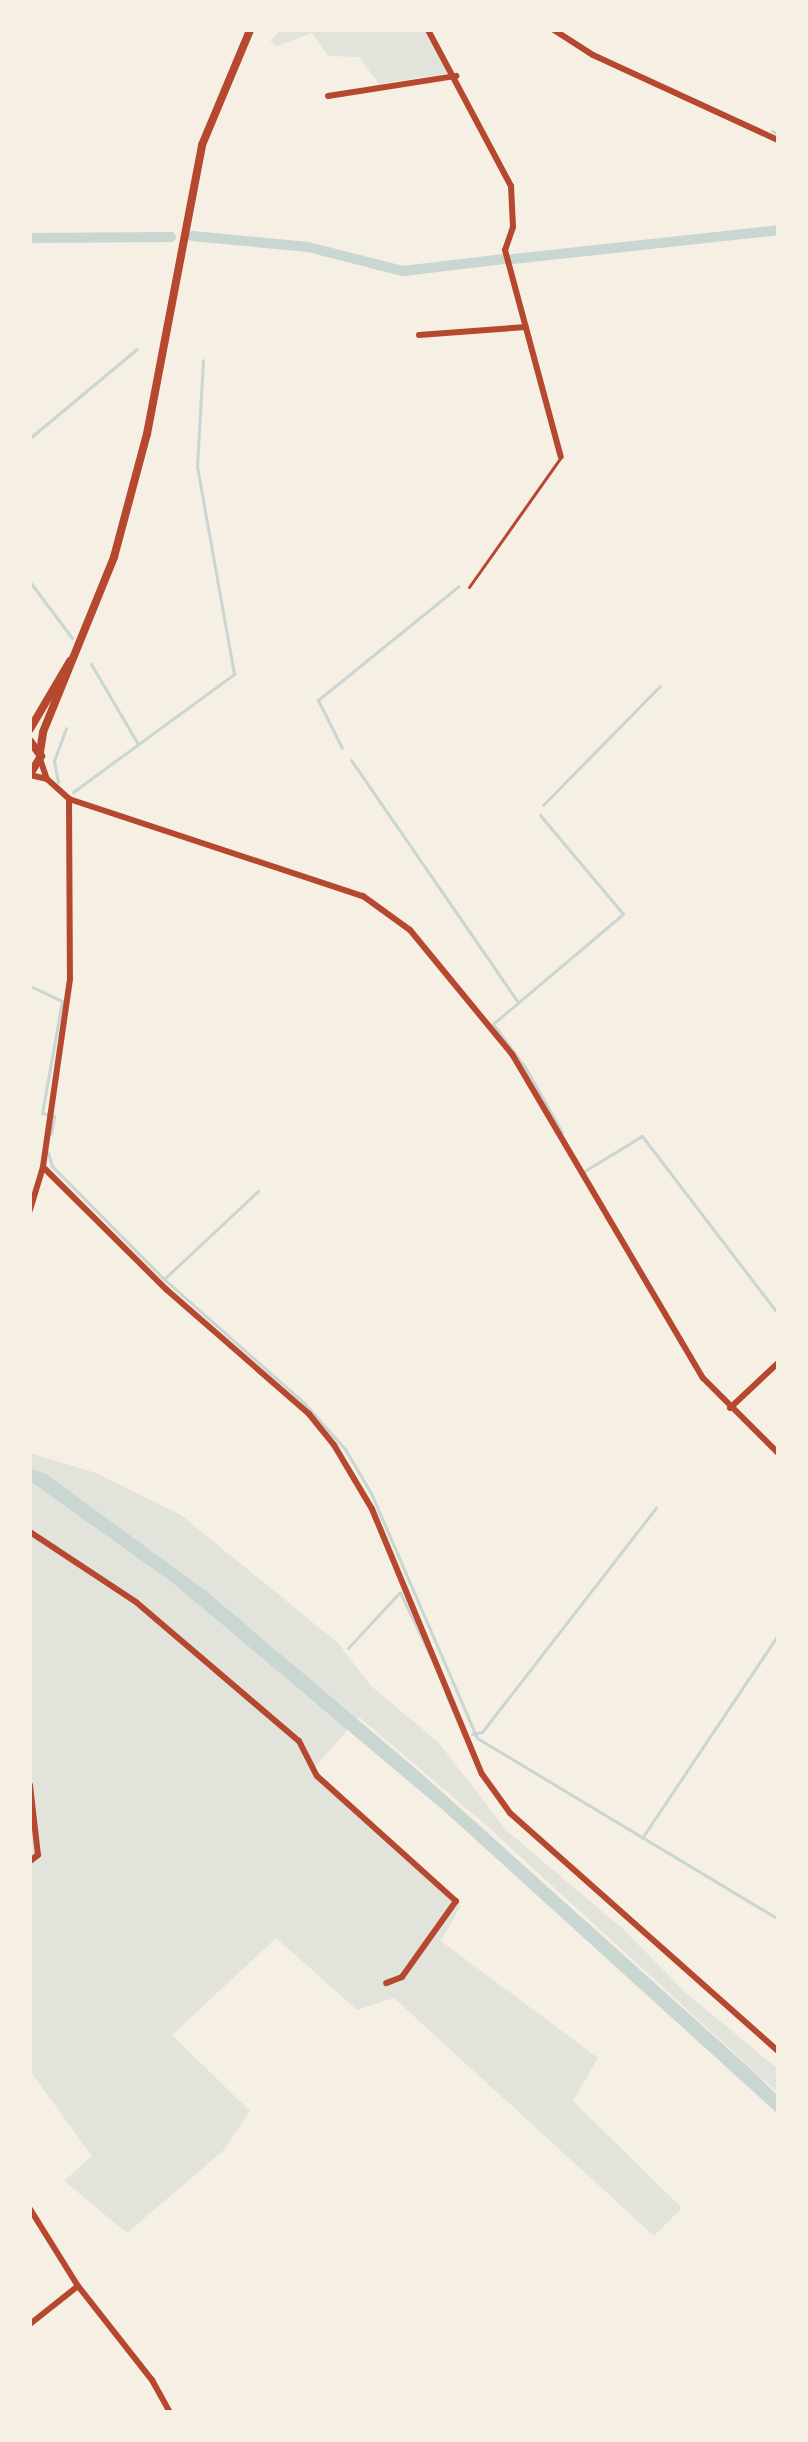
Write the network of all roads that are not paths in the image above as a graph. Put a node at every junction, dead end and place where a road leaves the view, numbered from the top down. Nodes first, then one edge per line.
1 (252, 30) edge
2 (428, 30) edge
3 (554, 30) edge
4 (456, 76) junction
5 (328, 96) dead end
6 (778, 140) edge
7 (526, 327) junction
8 (419, 335) dead end
9 (561, 457) joint
10 (469, 587) dead end
11 (75, 654) junction
12 (30, 729) edge
13 (30, 741) edge
14 (40, 756) junction
15 (30, 775) edge
16 (47, 779) junction
17 (69, 799) junction
18 (43, 1167) junction
19 (30, 1210) edge
20 (778, 1363) edge
21 (730, 1408) junction
22 (778, 1453) edge
23 (30, 1532) edge
24 (30, 1785) edge
25 (30, 1861) edge
26 (386, 1983) dead end
27 (778, 2051) edge
28 (30, 2209) edge
29 (78, 2286) junction
30 (30, 2324) edge
31 (170, 2412) edge

1 - 11 main road
2 - 4 street
3 - 6 street
4 - 5 street
4 - 7 street
7 - 8 street
7 - 9 street
9 - 10 lane
11 - 12 main road
11 - 14 main road
13 - 14 main road
14 - 15 main road
14 - 16 street
15 - 16 street
16 - 17 street
17 - 18 street
17 - 21 street
18 - 19 street
18 - 27 street
20 - 21 street
21 - 22 street
23 - 26 street
24 - 25 street
28 - 29 street
29 - 30 street
29 - 31 street

